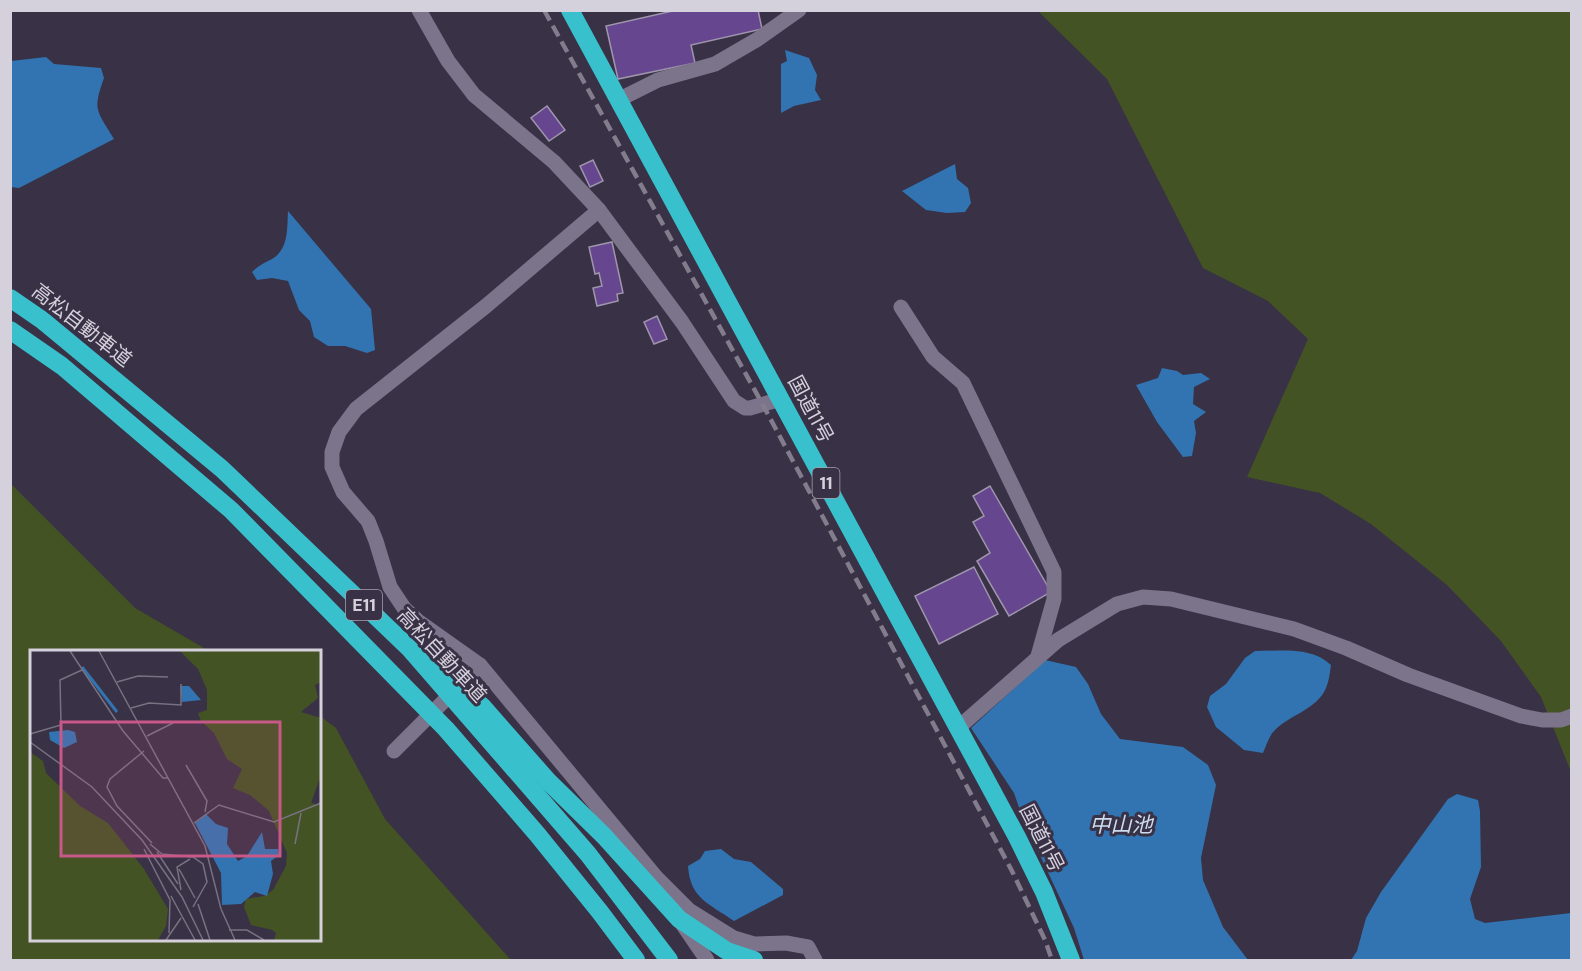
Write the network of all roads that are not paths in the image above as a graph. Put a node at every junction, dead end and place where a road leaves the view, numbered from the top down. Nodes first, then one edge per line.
1 (418, 10) edge
2 (570, 10) edge
3 (799, 10) edge
4 (618, 100) junction
5 (599, 210) junction
6 (10, 298) edge
7 (901, 307) dead end
8 (10, 330) edge
9 (781, 399) junction
10 (352, 593) junction
11 (1038, 656) junction
12 (480, 665) junction
13 (1572, 716) edge
14 (958, 728) junction
15 (394, 751) dead end
16 (600, 912) junction
17 (679, 919) junction
18 (627, 960) edge
19 (636, 960) edge
20 (669, 960) edge
21 (707, 960) edge
22 (754, 960) edge
23 (815, 960) edge
24 (1071, 960) edge

1 - 5 street
2 - 4 highway, 国道11号 / 11
3 - 4 street
4 - 9 highway, 国道11号 / 11
5 - 9 street
5 - 12 street
6 - 10 highway, 高松自動車道 / E11
7 - 11 street
8 - 16 highway, E11
9 - 14 highway, 国道11号 / 11
10 - 17 highway
10 - 20 highway, 高松自動車道 / E11
11 - 13 street
11 - 14 street
12 - 15 street
12 - 23 street
14 - 24 highway, 国道11号 / 11
16 - 18 highway
16 - 19 highway, E11
17 - 21 street
17 - 22 highway

